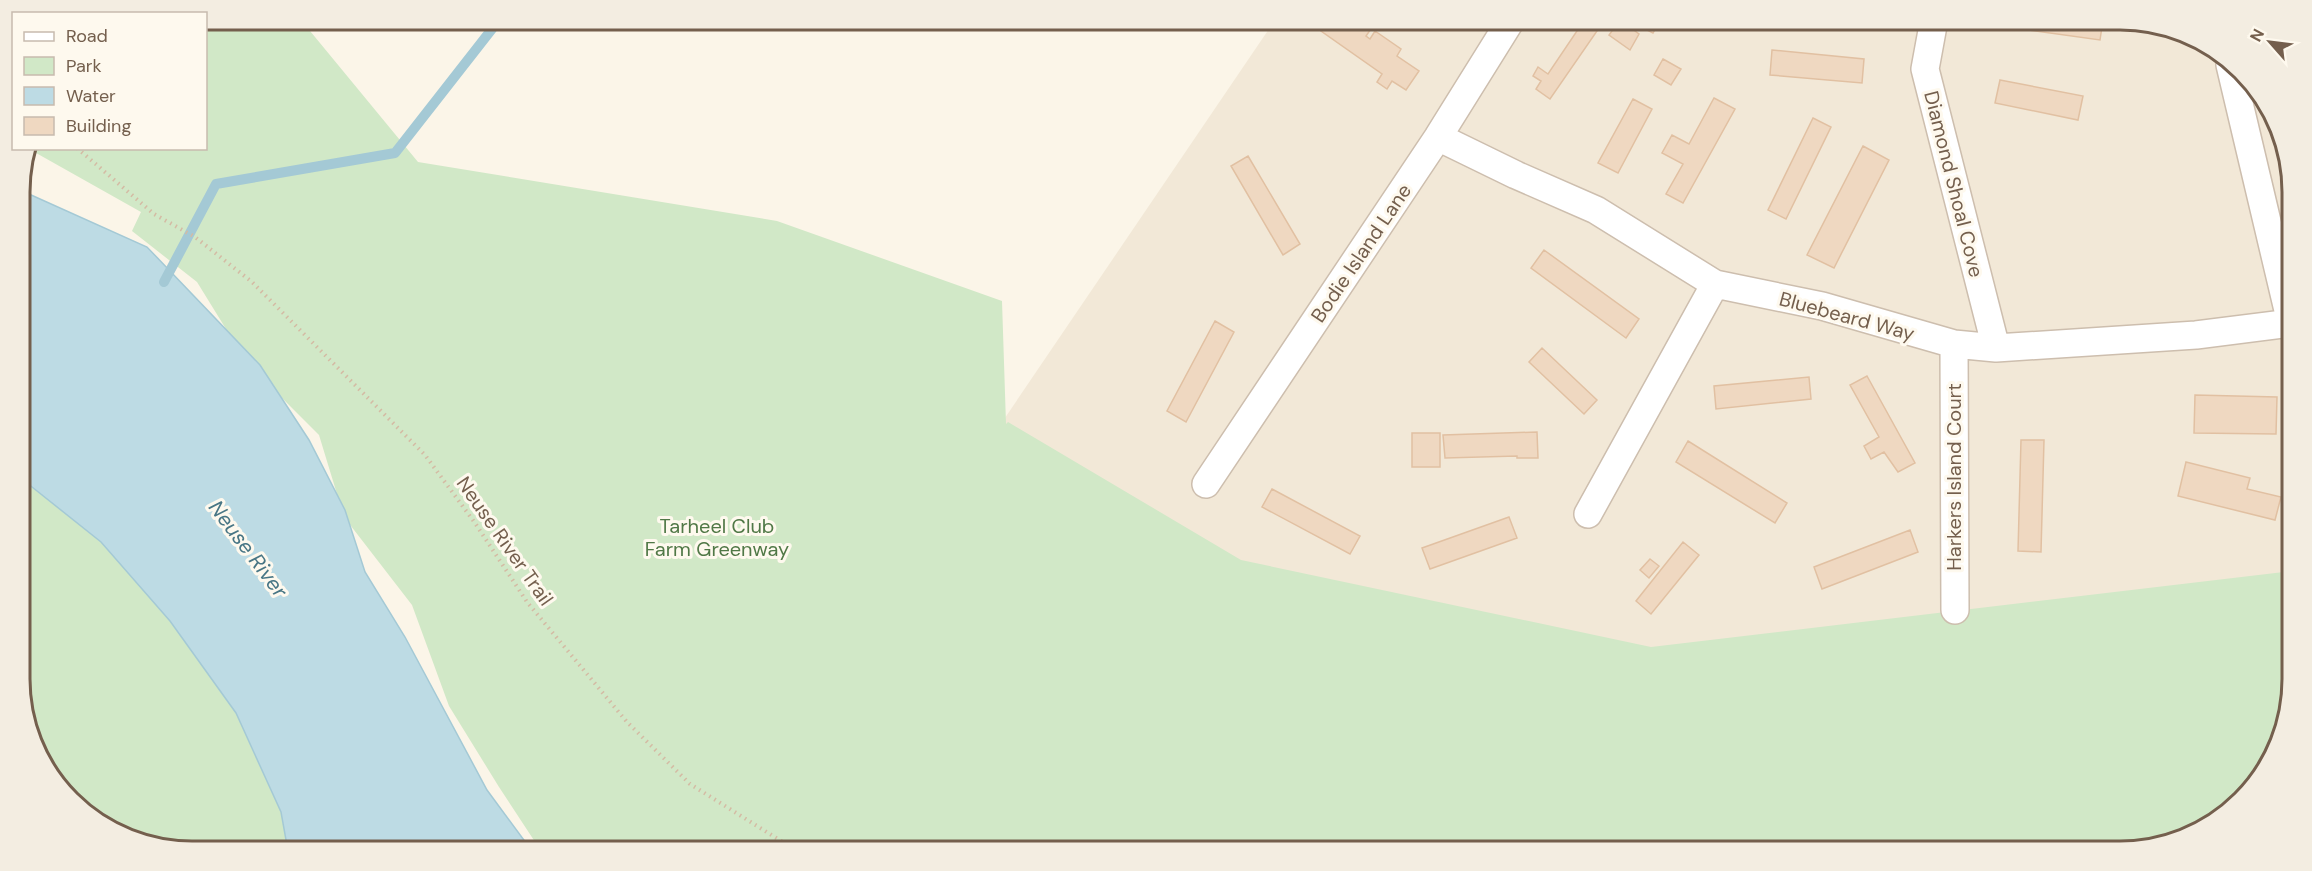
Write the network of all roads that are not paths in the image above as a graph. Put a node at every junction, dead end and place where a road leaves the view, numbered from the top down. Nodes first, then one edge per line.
1 (1504, 30) edge
2 (1932, 30) edge
3 (2232, 75) edge
4 (1438, 137) junction
5 (1715, 284) junction
6 (2282, 285) edge
7 (2282, 324) edge
8 (1954, 344) junction
9 (1996, 348) junction
10 (1206, 484) dead end
11 (1588, 514) dead end
12 (1955, 610) dead end

1 - 4 street, Bodie Island Lane
2 - 9 street, Diamond Shoal Cove
3 - 6 street
4 - 5 street, Bluebeard Way
4 - 10 street, Bodie Island Lane
5 - 8 street, Bluebeard Way
5 - 11 street
7 - 9 street, Bluebeard Way
8 - 9 street, Bluebeard Way
8 - 12 street, Harkers Island Court

